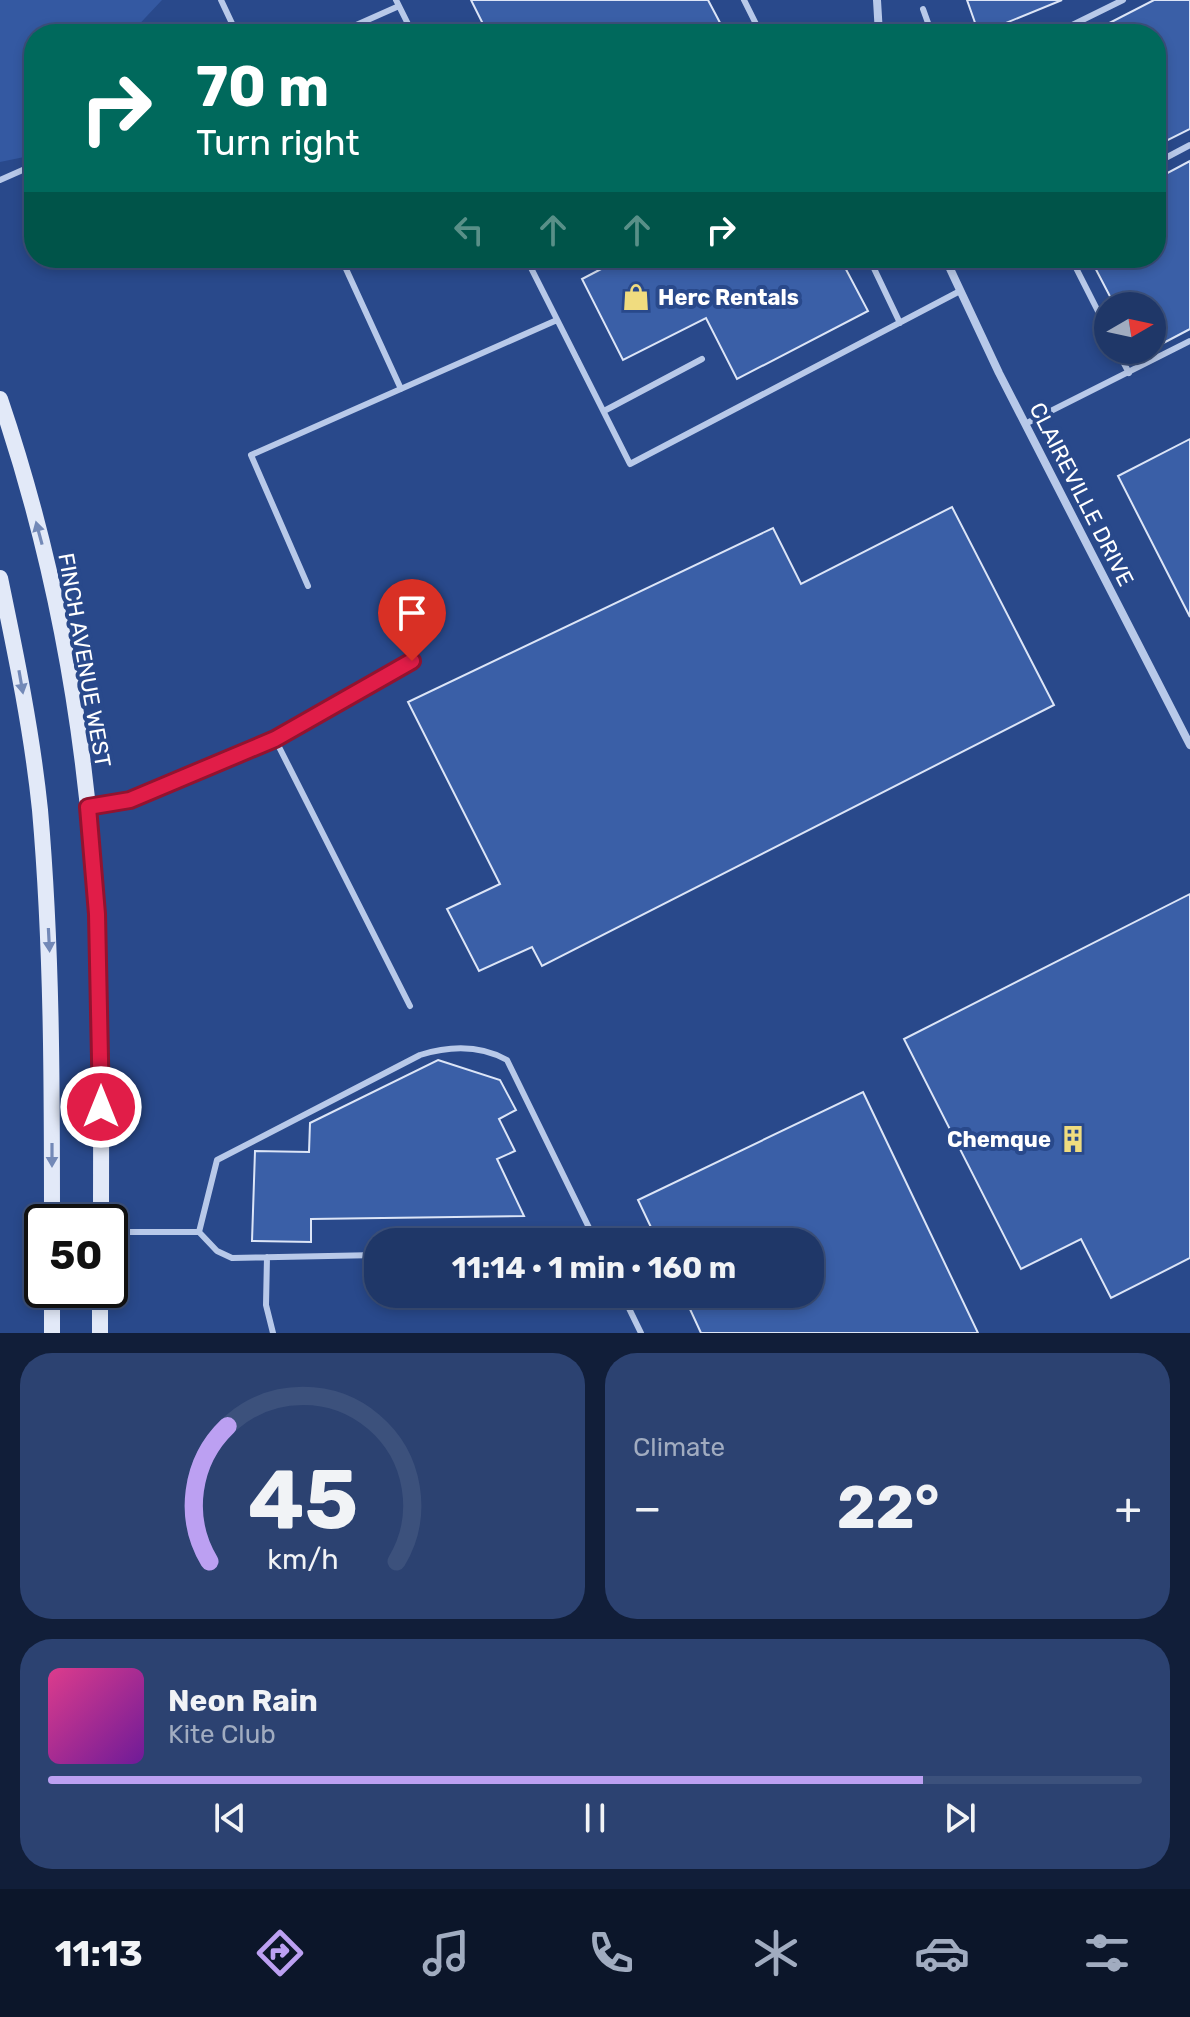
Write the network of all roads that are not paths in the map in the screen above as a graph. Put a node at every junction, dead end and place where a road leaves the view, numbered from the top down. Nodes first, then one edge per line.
1 (221, 0) edge
2 (744, 0) edge
3 (877, 0) edge
4 (1123, 0) edge
5 (398, 3) edge
6 (923, 9) dead end
7 (232, 24) edge
8 (356, 24) edge
9 (408, 24) edge
10 (756, 24) edge
11 (878, 24) edge
12 (928, 24) edge
13 (1074, 24) edge
14 (1190, 145) edge
15 (1166, 158) edge
16 (24, 169) edge
17 (0, 180) edge
18 (346, 268) edge
19 (531, 268) edge
20 (874, 268) edge
21 (1076, 268) edge
22 (950, 269) edge
23 (960, 291) junction
24 (1094, 303) edge
25 (557, 320) junction
26 (900, 323) junction
27 (1190, 341) edge
28 (702, 359) dead end
29 (1124, 364) edge
30 (1129, 373) junction
31 (401, 389) junction
32 (0, 399) edge
33 (604, 411) junction
34 (1025, 424) junction
35 (0, 578) edge
36 (308, 586) dead end
37 (412, 661) dead end
38 (275, 739) junction
39 (1190, 745) edge
40 (88, 807) junction
41 (410, 1006) dead end
42 (52, 1204) edge
43 (101, 1204) edge
44 (589, 1228) edge
45 (128, 1232) edge
46 (199, 1232) junction
47 (364, 1255) edge
48 (267, 1257) junction
49 (52, 1308) edge
50 (100, 1308) edge
51 (629, 1308) edge
52 (52, 1333) edge
53 (100, 1333) edge
54 (273, 1333) edge
55 (641, 1333) edge

1 - 7 lane
2 - 10 lane
3 - 11 street
4 - 13 lane
5 - 8 lane
5 - 9 lane
6 - 12 lane
14 - 15 lane
16 - 17 lane
18 - 31 lane
19 - 25 lane
20 - 26 lane
21 - 24 lane
22 - 23 street, CLAIREVILLE DRIVE
23 - 26 lane
23 - 34 street, CLAIREVILLE DRIVE
25 - 31 lane
25 - 33 lane
26 - 33 lane
27 - 30 lane
28 - 33 lane
29 - 30 lane
30 - 34 lane
31 - 36 lane
40 -> 32 main road, FINCH AVENUE WEST
34 - 39 street, CLAIREVILLE DRIVE
35 -> 42 main road
37 - 38 lane
38 - 40 lane
38 - 41 lane
40 - 43 main road, FINCH AVENUE WEST
44 - 46 lane
45 - 46 lane
46 - 48 lane
47 - 48 lane
48 - 54 lane
49 - 52 main road
50 - 53 main road
51 - 55 lane

